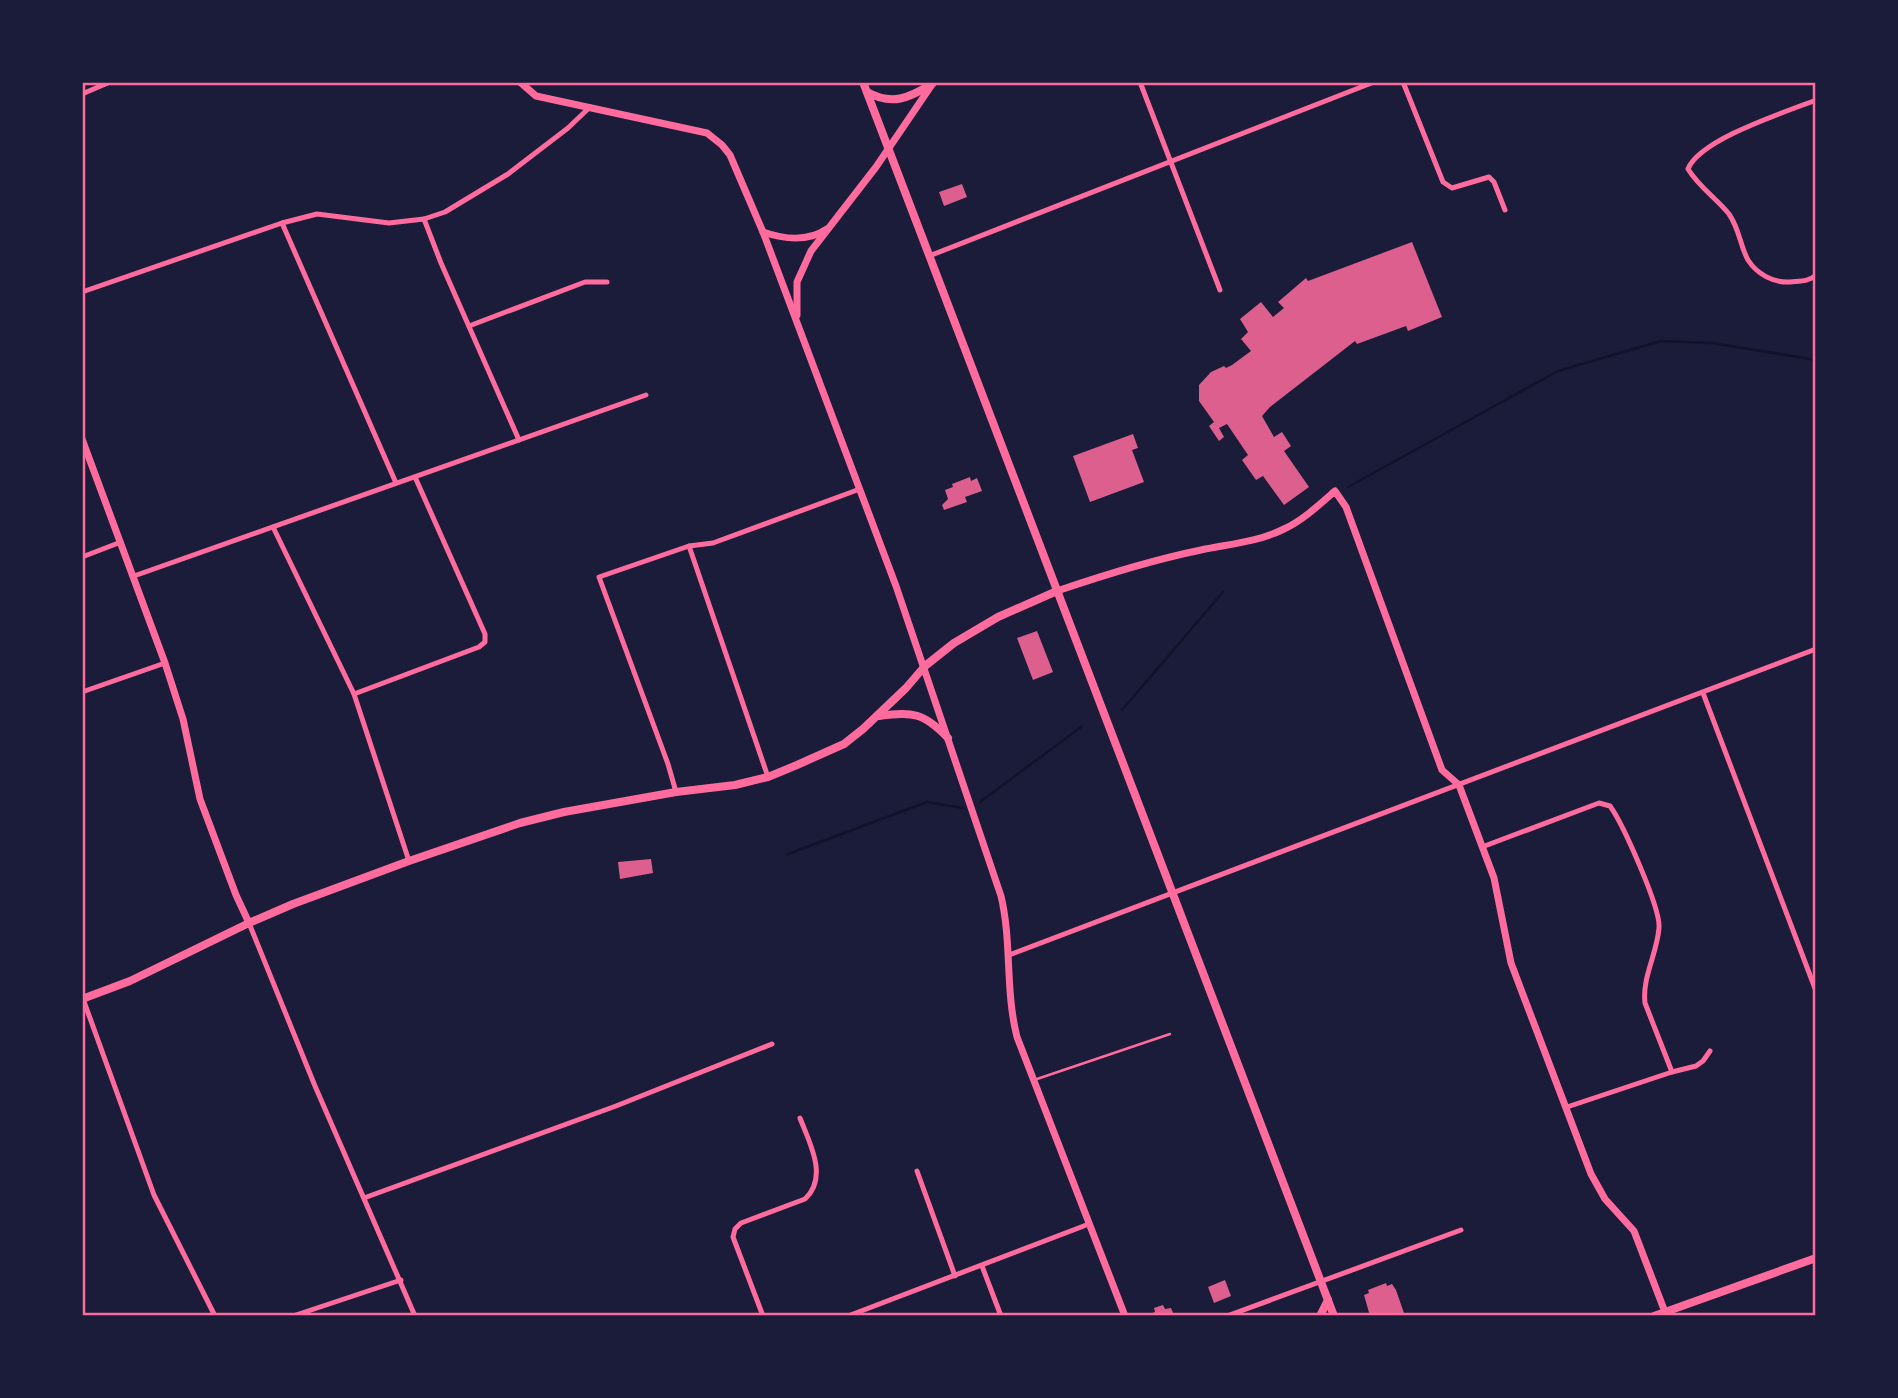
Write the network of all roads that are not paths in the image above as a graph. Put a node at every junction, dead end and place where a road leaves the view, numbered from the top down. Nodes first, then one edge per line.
1 (110, 82) edge
2 (520, 82) edge
3 (863, 82) edge
4 (1140, 82) edge
5 (1374, 82) edge
6 (1403, 82) edge
7 (932, 83) edge
8 (866, 92) junction
9 (82, 94) edge
10 (1816, 100) edge
11 (590, 107) junction
12 (885, 153) junction
13 (1172, 162) junction
14 (1505, 210) dead end
15 (424, 219) junction
16 (282, 223) junction
17 (830, 226) junction
18 (763, 232) junction
19 (929, 256) junction
20 (1816, 275) edge
21 (607, 282) dead end
22 (1220, 290) dead end
23 (82, 292) edge
24 (797, 322) junction
25 (469, 326) junction
26 (646, 395) dead end
27 (82, 439) edge
28 (519, 440) junction
29 (415, 477) junction
30 (396, 483) junction
31 (860, 489) junction
32 (273, 527) junction
33 (121, 542) junction
34 (689, 546) junction
35 (82, 557) edge
36 (134, 576) junction
37 (1057, 591) junction
38 (1816, 649) edge
39 (165, 663) junction
40 (925, 666) junction
41 (82, 692) edge
42 (1703, 693) junction
43 (354, 694) junction
44 (879, 716) junction
45 (948, 738) junction
46 (768, 777) junction
47 (1459, 785) junction
48 (676, 792) junction
49 (1482, 848) junction
50 (409, 861) junction
51 (1171, 892) junction
52 (249, 923) junction
53 (1009, 955) junction
54 (1816, 964) edge
55 (1807, 968) junction
56 (1816, 991) edge
57 (83, 998) edge
58 (1170, 1034) dead end
59 (772, 1044) dead end
60 (1710, 1051) dead end
61 (1672, 1072) junction
62 (1034, 1080) junction
63 (1567, 1108) junction
64 (800, 1118) dead end
65 (917, 1171) dead end
66 (365, 1198) junction
67 (1089, 1224) junction
68 (1461, 1230) dead end
69 (1816, 1258) edge
70 (982, 1266) junction
71 (956, 1276) junction
72 (401, 1280) junction
73 (1321, 1282) junction
74 (1328, 1300) junction
75 (1665, 1312) junction
76 (215, 1316) edge
77 (293, 1316) edge
78 (415, 1316) edge
79 (763, 1316) edge
80 (848, 1316) edge
81 (1001, 1316) edge
82 (1125, 1316) edge
83 (1227, 1316) edge
84 (1320, 1316) edge
85 (1334, 1316) edge
86 (1654, 1316) edge

1 - 9 street
2 - 11 street
3 - 8 main road
4 - 13 street
5 - 13 street
6 - 14 street
7 - 8 main road
7 - 12 street
8 - 12 main road
10 - 20 street
11 - 15 street
11 - 18 street
12 - 17 street
12 - 19 main road
13 - 19 street
13 - 22 street
15 - 16 street
15 - 25 street
16 - 23 street
16 - 30 street
17 - 18 street
17 - 24 street
18 - 24 street
19 - 37 main road
21 - 25 street
24 - 31 street
25 - 28 street
26 - 28 street
27 - 33 street
28 - 29 street
29 - 30 street
29 - 43 street
30 - 32 street
31 - 34 street
31 - 40 street
32 - 36 street
32 - 43 street
33 - 35 street
33 - 36 street
34 - 46 street
34 - 48 street
36 - 39 street
37 - 40 main road
37 - 47 street
37 - 51 main road
38 - 42 street
39 - 41 street
39 - 52 street
40 - 44 main road
40 - 45 street
42 - 47 street
42 - 55 street
43 - 50 street
44 - 45 main road
44 - 46 main road
45 - 53 street
46 - 48 main road
47 - 49 street
47 - 51 street
48 - 50 main road
49 - 61 street
49 - 63 street
50 - 52 main road
51 - 53 street
51 - 73 main road
52 - 57 main road
52 - 66 street
53 - 62 street
54 - 55 street
55 - 56 street
57 - 76 street
58 - 62 lane
59 - 66 street
60 - 61 street
61 - 63 street
62 - 67 street
63 - 75 street
64 - 79 street
65 - 71 street
66 - 72 street
67 - 70 street
67 - 82 street
68 - 73 street
69 - 75 main road
70 - 71 street
70 - 81 street
71 - 80 street
72 - 77 street
72 - 78 street
73 - 74 main road
73 - 83 street
74 - 84 main road
74 - 85 main road
75 - 86 main road

